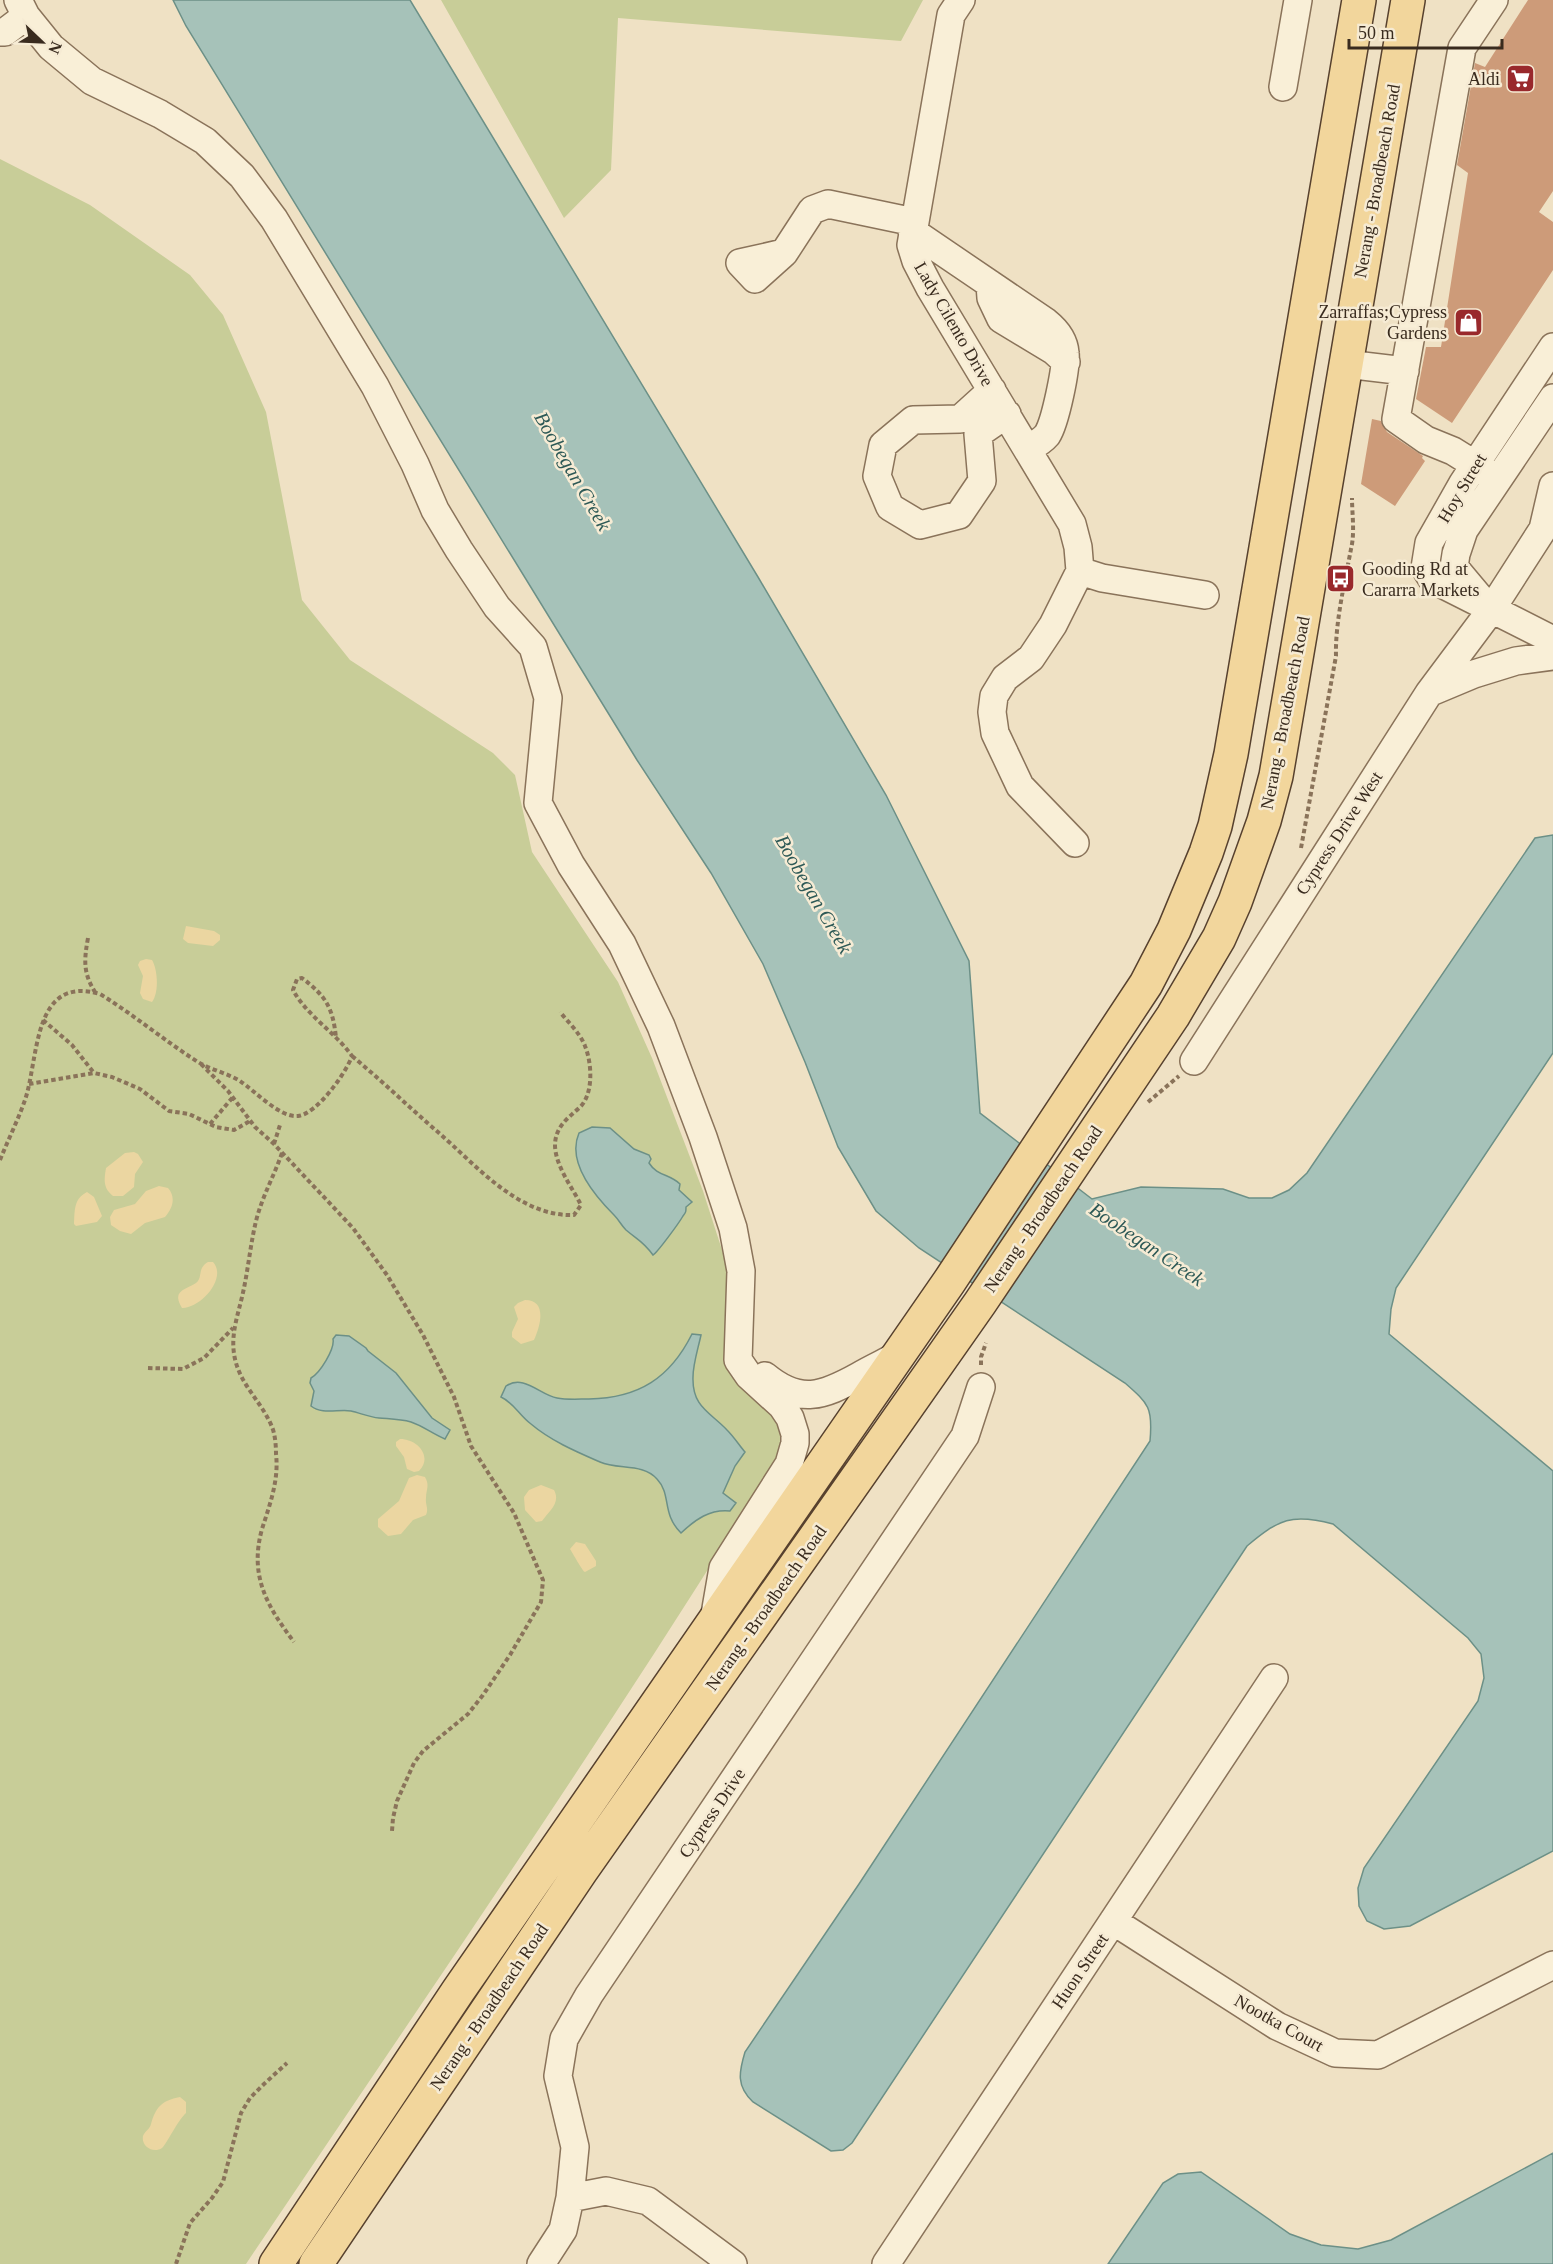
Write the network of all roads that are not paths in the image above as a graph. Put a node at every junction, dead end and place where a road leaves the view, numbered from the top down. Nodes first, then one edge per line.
1 (961, 0) edge
2 (1298, 0) edge
3 (1359, 0) edge
4 (1408, 0) edge
5 (1494, 0) edge
6 (22, 8) edge
7 (0, 32) edge
8 (1283, 87) dead end
9 (913, 226) junction
10 (784, 253) dead end
11 (1553, 347) edge
12 (1346, 364) junction
13 (1405, 371) junction
14 (992, 390) junction
15 (1553, 398) edge
16 (1007, 414) junction
17 (1028, 449) junction
18 (1476, 464) junction
19 (1498, 479) junction
20 (1553, 486) edge
21 (1080, 571) junction
22 (1205, 596) dead end
23 (1491, 610) junction
24 (1553, 640) edge
25 (1553, 656) edge
26 (1429, 693) junction
27 (1075, 843) dead end
28 (1194, 1061) road end
29 (740, 1332) junction
30 (897, 1356) junction
31 (981, 1387) road end
32 (808, 1395) junction
33 (790, 1418) junction
34 (714, 1623) junction
35 (1274, 1678) dead end
36 (1113, 1921) junction
37 (1553, 1965) edge
38 (570, 2198) junction
39 (276, 2264) edge
40 (316, 2264) edge
41 (541, 2264) edge
42 (733, 2264) edge
43 (886, 2264) edge

1 - 9 street, Lady Cilento Drive
2 - 8 street
3 - 30 main road, Nerang - Broadbeach Road
4 - 12 main road, Nerang - Broadbeach Road
5 - 13 street
6 - 7 street
6 - 29 street
9 - 10 street
9 - 14 street, Lady Cilento Drive
9 - 17 street
11 - 18 street, Hoy Street
12 - 13 street
12 - 40 main road, Nerang - Broadbeach Road
13 - 18 street
14 - 16 street, Lady Cilento Drive
14 - 16 street
15 - 19 street, Hoy Street
16 - 17 street, Lady Cilento Drive
17 - 21 street, Lady Cilento Drive
18 - 19 street
18 - 23 street, Hoy Street
19 - 23 street, Hoy Street
20 - 23 street, Cypress Drive West
21 - 22 street
21 - 27 street
23 - 24 street, Hoy Street
23 - 26 street, Cypress Drive West
25 - 26 street
26 - 28 street, Cypress Drive West
29 - 32 street
29 - 33 street
30 - 32 street
30 - 34 main road, Nerang - Broadbeach Road
31 - 38 street, Cypress Drive
32 - 33 street
33 - 34 street
34 - 39 main road, Nerang - Broadbeach Road
35 - 36 street, Huon Street
36 - 37 street, Nootka Court
36 - 43 street, Huon Street
38 - 41 street, Cypress Drive
38 - 42 street

